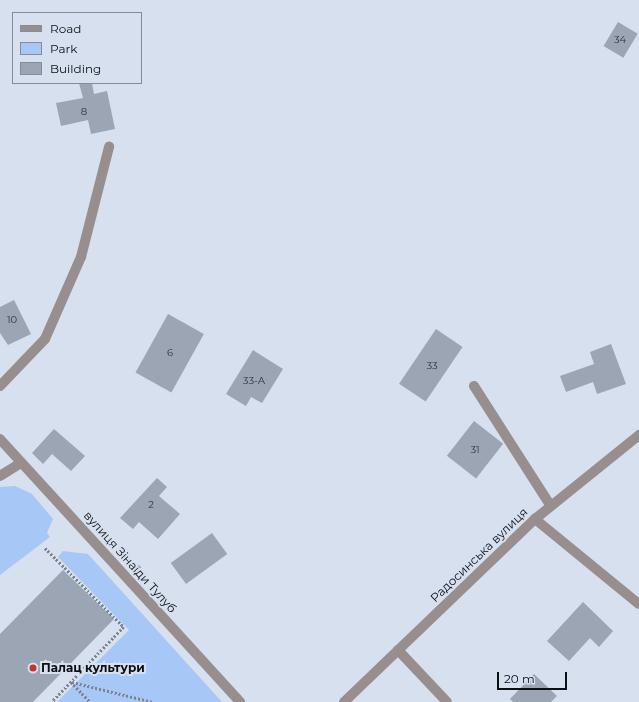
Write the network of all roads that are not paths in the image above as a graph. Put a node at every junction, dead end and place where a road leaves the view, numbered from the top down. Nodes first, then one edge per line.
1 (109, 148) dead end
2 (0, 386) edge
3 (474, 386) dead end
4 (639, 435) edge
5 (0, 439) edge
6 (21, 463) junction
7 (0, 476) edge
8 (550, 505) junction
9 (535, 519) junction
10 (639, 604) edge
11 (398, 650) junction
12 (240, 702) edge
13 (344, 702) edge
14 (447, 702) edge

1 - 2 street
3 - 8 street
4 - 8 street, Радосинська вулиця
5 - 6 street, вулиця Зінаїди Тулуб
6 - 7 street
6 - 12 street, вулиця Зінаїди Тулуб
8 - 9 street, Радосинська вулиця
9 - 10 street
9 - 11 street, Радосинська вулиця
11 - 13 street, Радосинська вулиця
11 - 14 street

